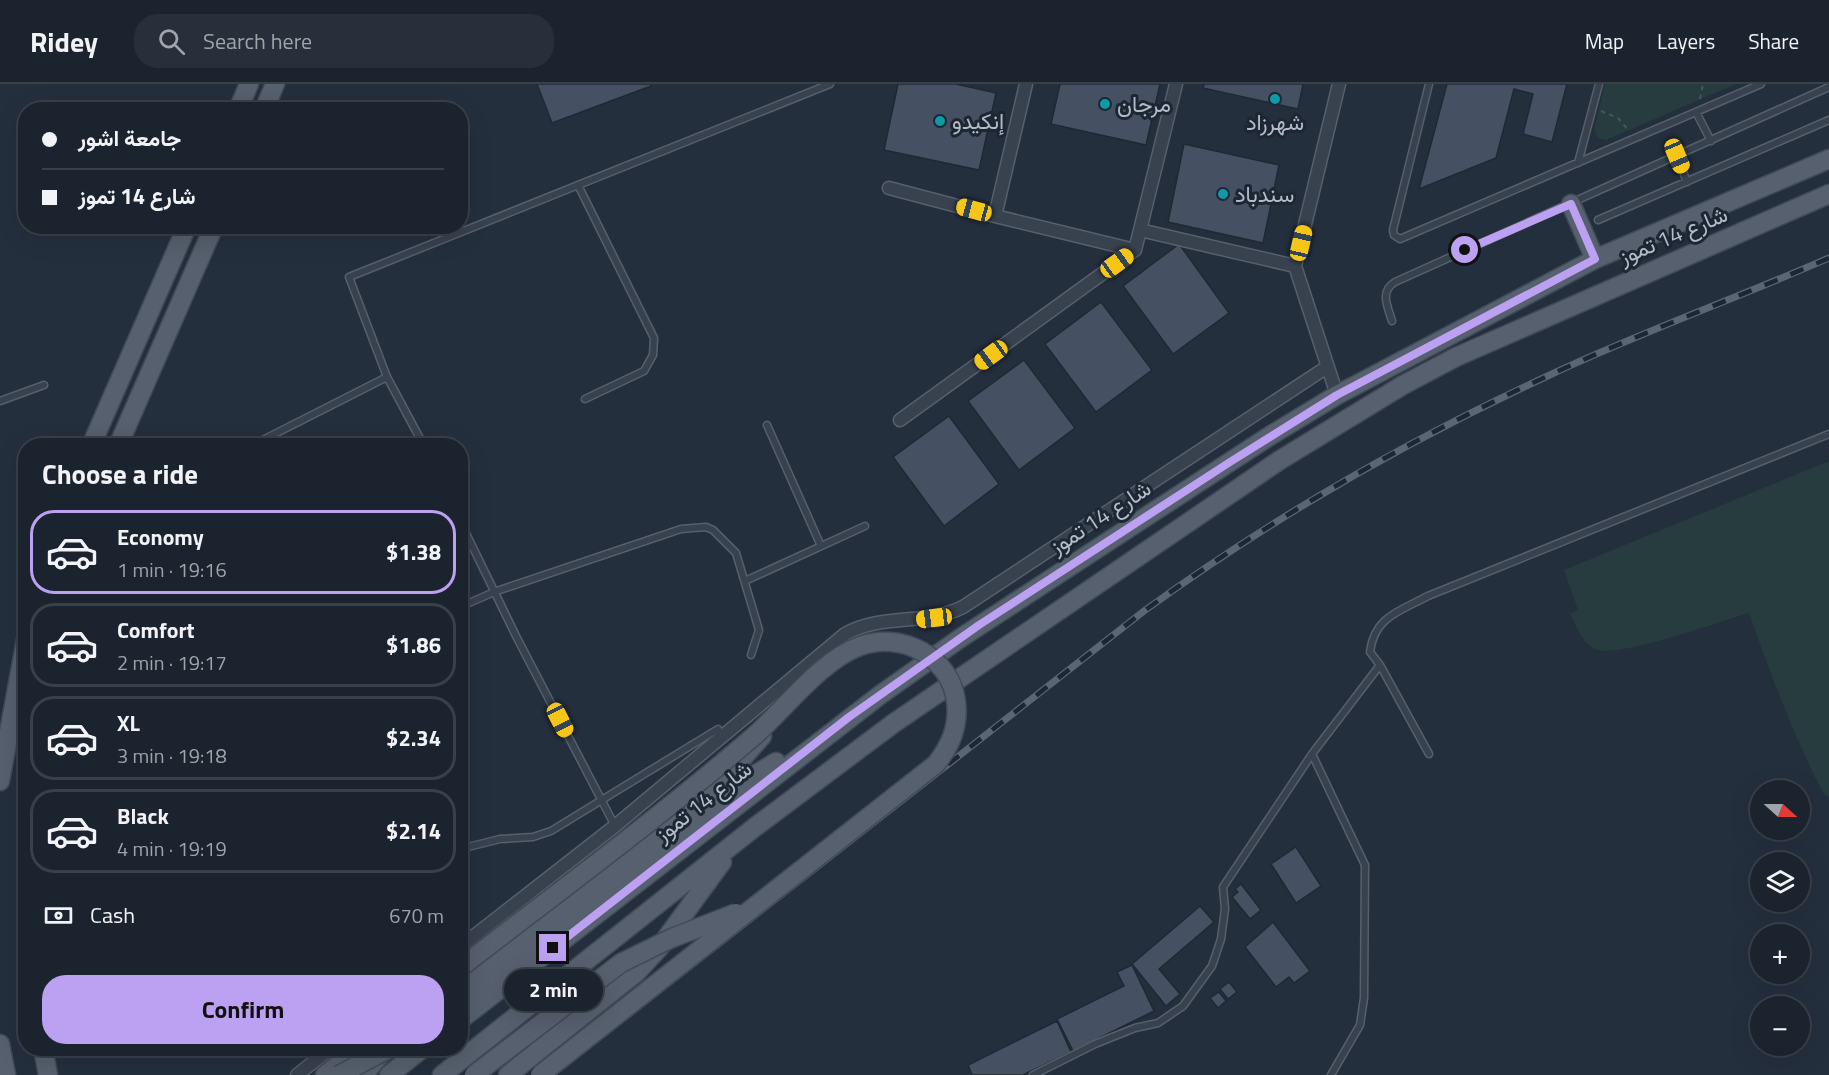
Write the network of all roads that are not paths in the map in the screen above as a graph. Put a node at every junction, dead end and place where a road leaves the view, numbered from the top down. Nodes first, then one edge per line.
1 (249, 84) edge
2 (275, 84) edge
3 (830, 84) edge
4 (1026, 84) edge
5 (1176, 84) edge
6 (1339, 84) edge
7 (1429, 84) edge
8 (1599, 84) edge
9 (1761, 84) edge
10 (1829, 87) edge
11 (241, 102) edge
12 (267, 102) edge
13 (1696, 112) junction
14 (1829, 120) edge
15 (1711, 141) junction
16 (1677, 156) junction
17 (1829, 159) edge
18 (1578, 163) junction
19 (1687, 182) junction
20 (579, 185) junction
21 (889, 188) dead end
22 (1829, 194) edge
23 (1571, 204) junction
24 (995, 216) junction
25 (1598, 220) dead end
26 (468, 229) edge
27 (1140, 230) junction
28 (184, 234) edge
29 (211, 234) edge
30 (456, 234) edge
31 (1135, 250) junction
32 (1595, 259) junction
33 (1295, 266) junction
34 (1392, 321) dead end
35 (1327, 367) junction
36 (387, 376) junction
37 (44, 385) dead end
38 (1337, 395) junction
39 (585, 399) dead end
40 (0, 401) edge
41 (900, 420) dead end
42 (767, 425) dead end
43 (1829, 434) edge
44 (94, 438) edge
45 (121, 438) edge
46 (267, 438) edge
47 (420, 438) edge
48 (865, 526) dead end
49 (468, 538) edge
50 (821, 546) junction
51 (745, 581) junction
52 (494, 592) junction
53 (468, 603) edge
54 (751, 655) dead end
55 (1380, 665) junction
56 (18, 683) edge
57 (809, 683) junction
58 (849, 717) junction
59 (718, 729) dead end
60 (1311, 754) junction
61 (1429, 754) dead end
62 (1, 775) edge
63 (602, 802) junction
64 (615, 826) junction
65 (755, 827) junction
66 (468, 847) edge
67 (783, 884) junction
68 (468, 941) edge
69 (468, 962) edge
70 (468, 978) edge
71 (468, 996) edge
72 (468, 1014) edge
73 (0, 1044) edge
74 (468, 1054) edge
75 (44, 1056) edge
76 (321, 1056) edge
77 (349, 1056) edge
78 (373, 1056) edge
79 (381, 1056) edge
80 (413, 1056) edge
81 (466, 1056) edge
82 (6, 1075) edge
83 (48, 1075) edge
84 (297, 1075) edge
85 (325, 1075) edge
86 (339, 1075) edge
87 (363, 1075) edge
88 (389, 1075) edge
89 (442, 1075) edge
90 (474, 1075) edge
91 (508, 1075) edge
92 (540, 1075) edge
93 (1033, 1075) edge
94 (1332, 1075) edge

1 - 11 main road
2 - 12 main road
3 - 20 lane
4 - 24 street
5 - 27 street
6 - 33 street
7 - 18 lane
8 - 18 lane
9 - 13 lane
10 - 15 lane
13 - 15 lane
13 - 18 lane
14 - 19 lane
15 - 16 lane
16 - 19 lane
16 - 23 lane
17 - 32 main road, شارع 14 تموز
19 - 25 lane
20 - 26 lane
20 - 39 lane
21 - 24 street
22 - 65 main road, شارع 14 تموز
23 - 32 main road
23 - 34 lane
24 - 31 street
27 - 31 street
27 - 33 street
28 - 44 main road
29 - 45 main road
30 - 36 lane
31 - 41 street
32 - 38 main road, شارع 14 تموز
33 - 35 street
35 - 38 street
35 - 64 street
36 - 46 lane
36 - 47 lane
37 - 40 lane
38 - 58 main road, شارع 14 تموز
42 - 50 lane
43 - 55 lane
48 - 50 lane
49 - 52 lane
50 - 51 lane
51 - 52 lane
51 - 54 lane
52 - 53 lane
52 - 63 lane
55 - 60 lane
55 - 61 lane
56 - 62 main road
57 - 67 main road, bridge
57 - 69 main road, bridge
57 - 70 main road, bridge
58 - 71 main road
58 - 72 main road, شارع 14 تموز
59 - 63 lane
60 - 93 lane
60 - 94 lane
63 - 64 lane
63 - 66 lane
64 - 68 street
65 - 74 main road, شارع 14 تموز
65 - 91 main road
67 - 90 main road, bridge
67 - 92 main road, bridge
73 - 82 main road
75 - 83 main road
76 - 84 street
77 - 85 main road
78 - 86 main road, bridge
79 - 87 main road
80 - 88 main road
81 - 89 main road, شارع 14 تموز

